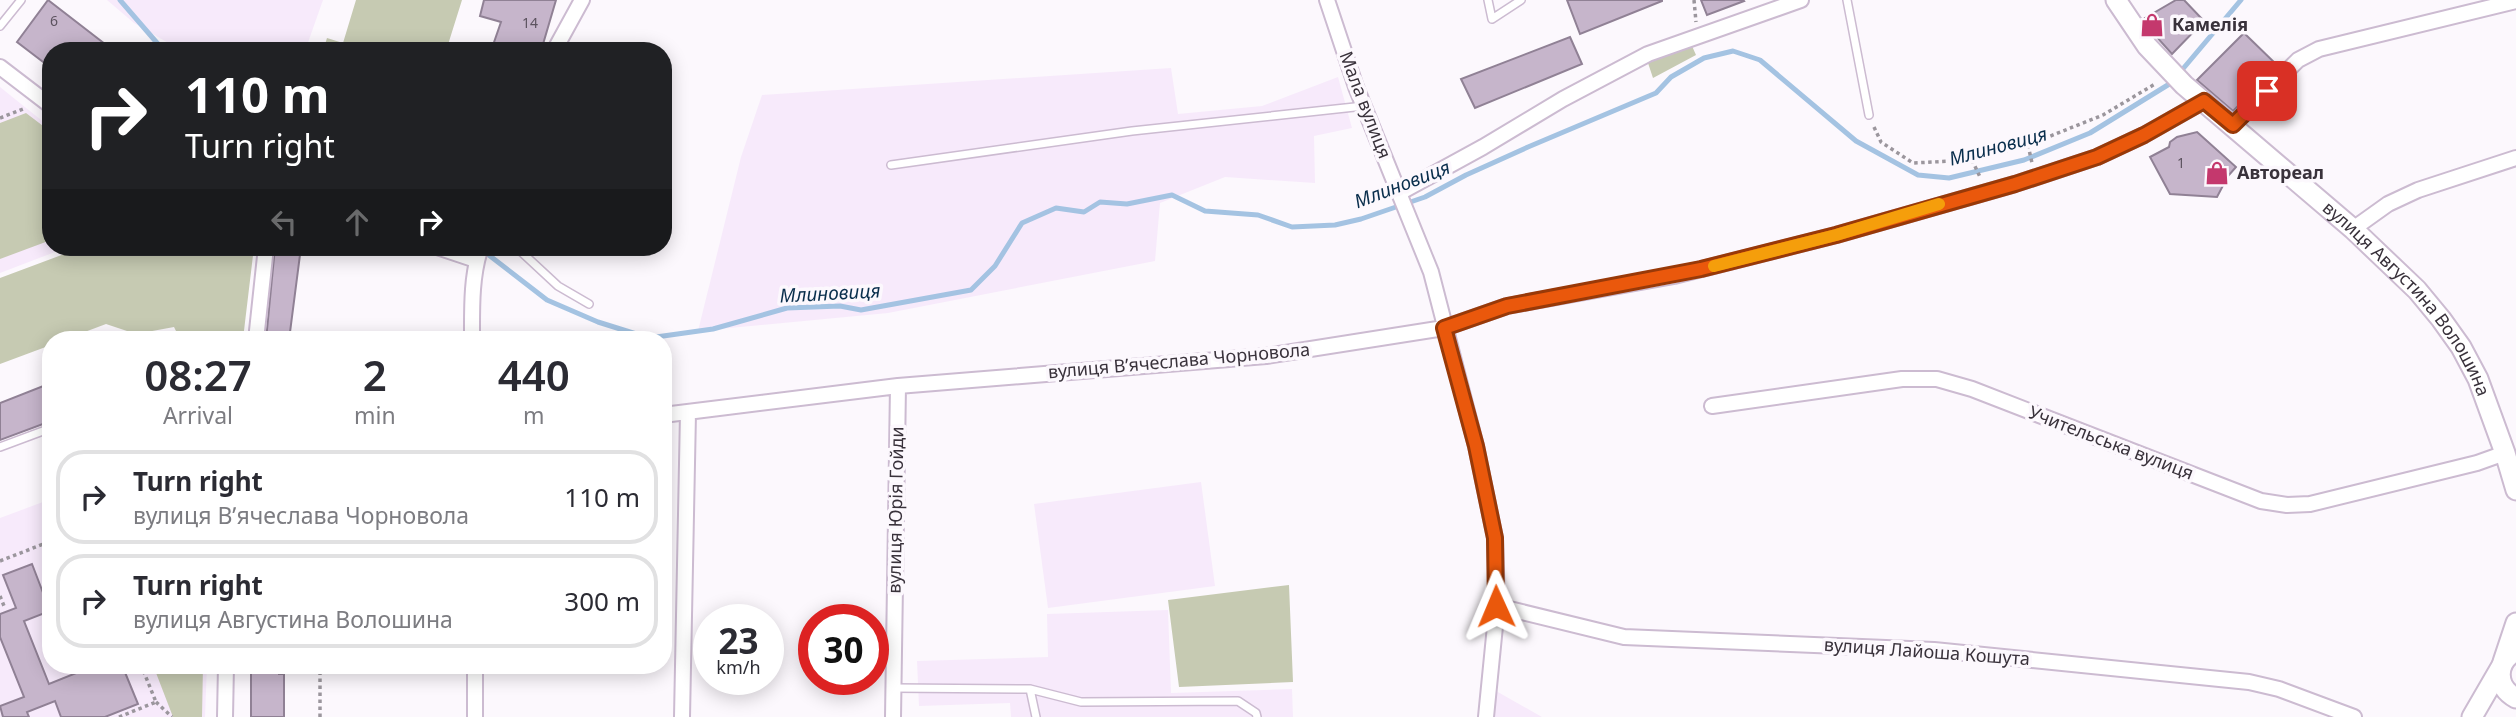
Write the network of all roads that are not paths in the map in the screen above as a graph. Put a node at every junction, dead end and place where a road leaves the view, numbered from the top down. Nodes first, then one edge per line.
1 (21, 0) edge
2 (582, 0) edge
3 (1327, 0) edge
4 (1488, 0) edge
5 (1521, 0) edge
6 (1801, 0) edge
7 (1847, 0) edge
8 (2116, 0) edge
9 (2516, 1) edge
10 (0, 26) edge
11 (559, 42) edge
12 (0, 67) edge
13 (42, 99) edge
14 (2204, 101) junction
15 (1364, 106) junction
16 (1869, 115) road end
17 (2233, 125) junction
18 (2516, 158) edge
19 (891, 165) dead end
20 (1399, 193) junction
21 (2353, 229) junction
22 (265, 256) edge
23 (479, 256) edge
24 (526, 256) edge
25 (589, 304) dead end
26 (1444, 328) junction
27 (257, 331) edge
28 (472, 331) edge
29 (898, 386) junction
30 (1712, 406) dead end
31 (688, 413) junction
32 (672, 414) edge
33 (42, 431) edge
34 (0, 447) edge
35 (2505, 453) junction
36 (2516, 490) edge
37 (1496, 606) junction
38 (2516, 623) edge
39 (2506, 660) edge
40 (226, 674) edge
41 (475, 674) edge
42 (893, 688) junction
43 (1030, 689) junction
44 (2516, 698) edge
45 (225, 717) edge
46 (475, 717) edge
47 (682, 717) edge
48 (893, 717) edge
49 (1036, 717) edge
50 (1257, 717) edge
51 (1486, 717) edge
52 (2354, 717) edge
53 (2472, 717) edge

1 - 10 lane
2 - 11 street
3 - 15 street, Мала вулиця
4 - 5 lane
6 - 20 street
7 - 16 lane
8 - 14 main road, вулиця Августина Волошина
9 - 17 street
12 - 13 street
14 - 17 main road, вулиця Августина Волошина
14 - 26 street, вулиця Вʼячеслава Чорновола
15 - 19 lane
15 - 20 street, Мала вулиця
17 - 21 main road, вулиця Августина Волошина
18 - 21 street
20 - 26 street, Мала вулиця
21 - 35 main road, вулиця Августина Волошина
22 - 27 street
23 - 28 street
24 - 25 lane
26 - 29 street, вулиця Вʼячеслава Чорновола
26 - 37 street, Мала вулиця
29 - 31 street, вулиця Вʼячеслава Чорновола
29 - 42 street, вулиця Юрія Гойди
30 - 35 street, Учительська вулиця
31 - 32 street, вулиця Вʼячеслава Чорновола
31 - 47 street
33 - 34 lane
35 - 36 main road, вулиця Августина Волошина
37 - 51 street, Мала вулиця
37 - 52 street, вулиця Лайоша Кошута
38 - 39 main road
39 - 44 main road
39 - 53 main road
40 - 45 street
41 - 46 street
42 - 43 lane
42 - 48 street, вулиця Юрія Гойди
43 - 49 lane
43 - 50 lane

